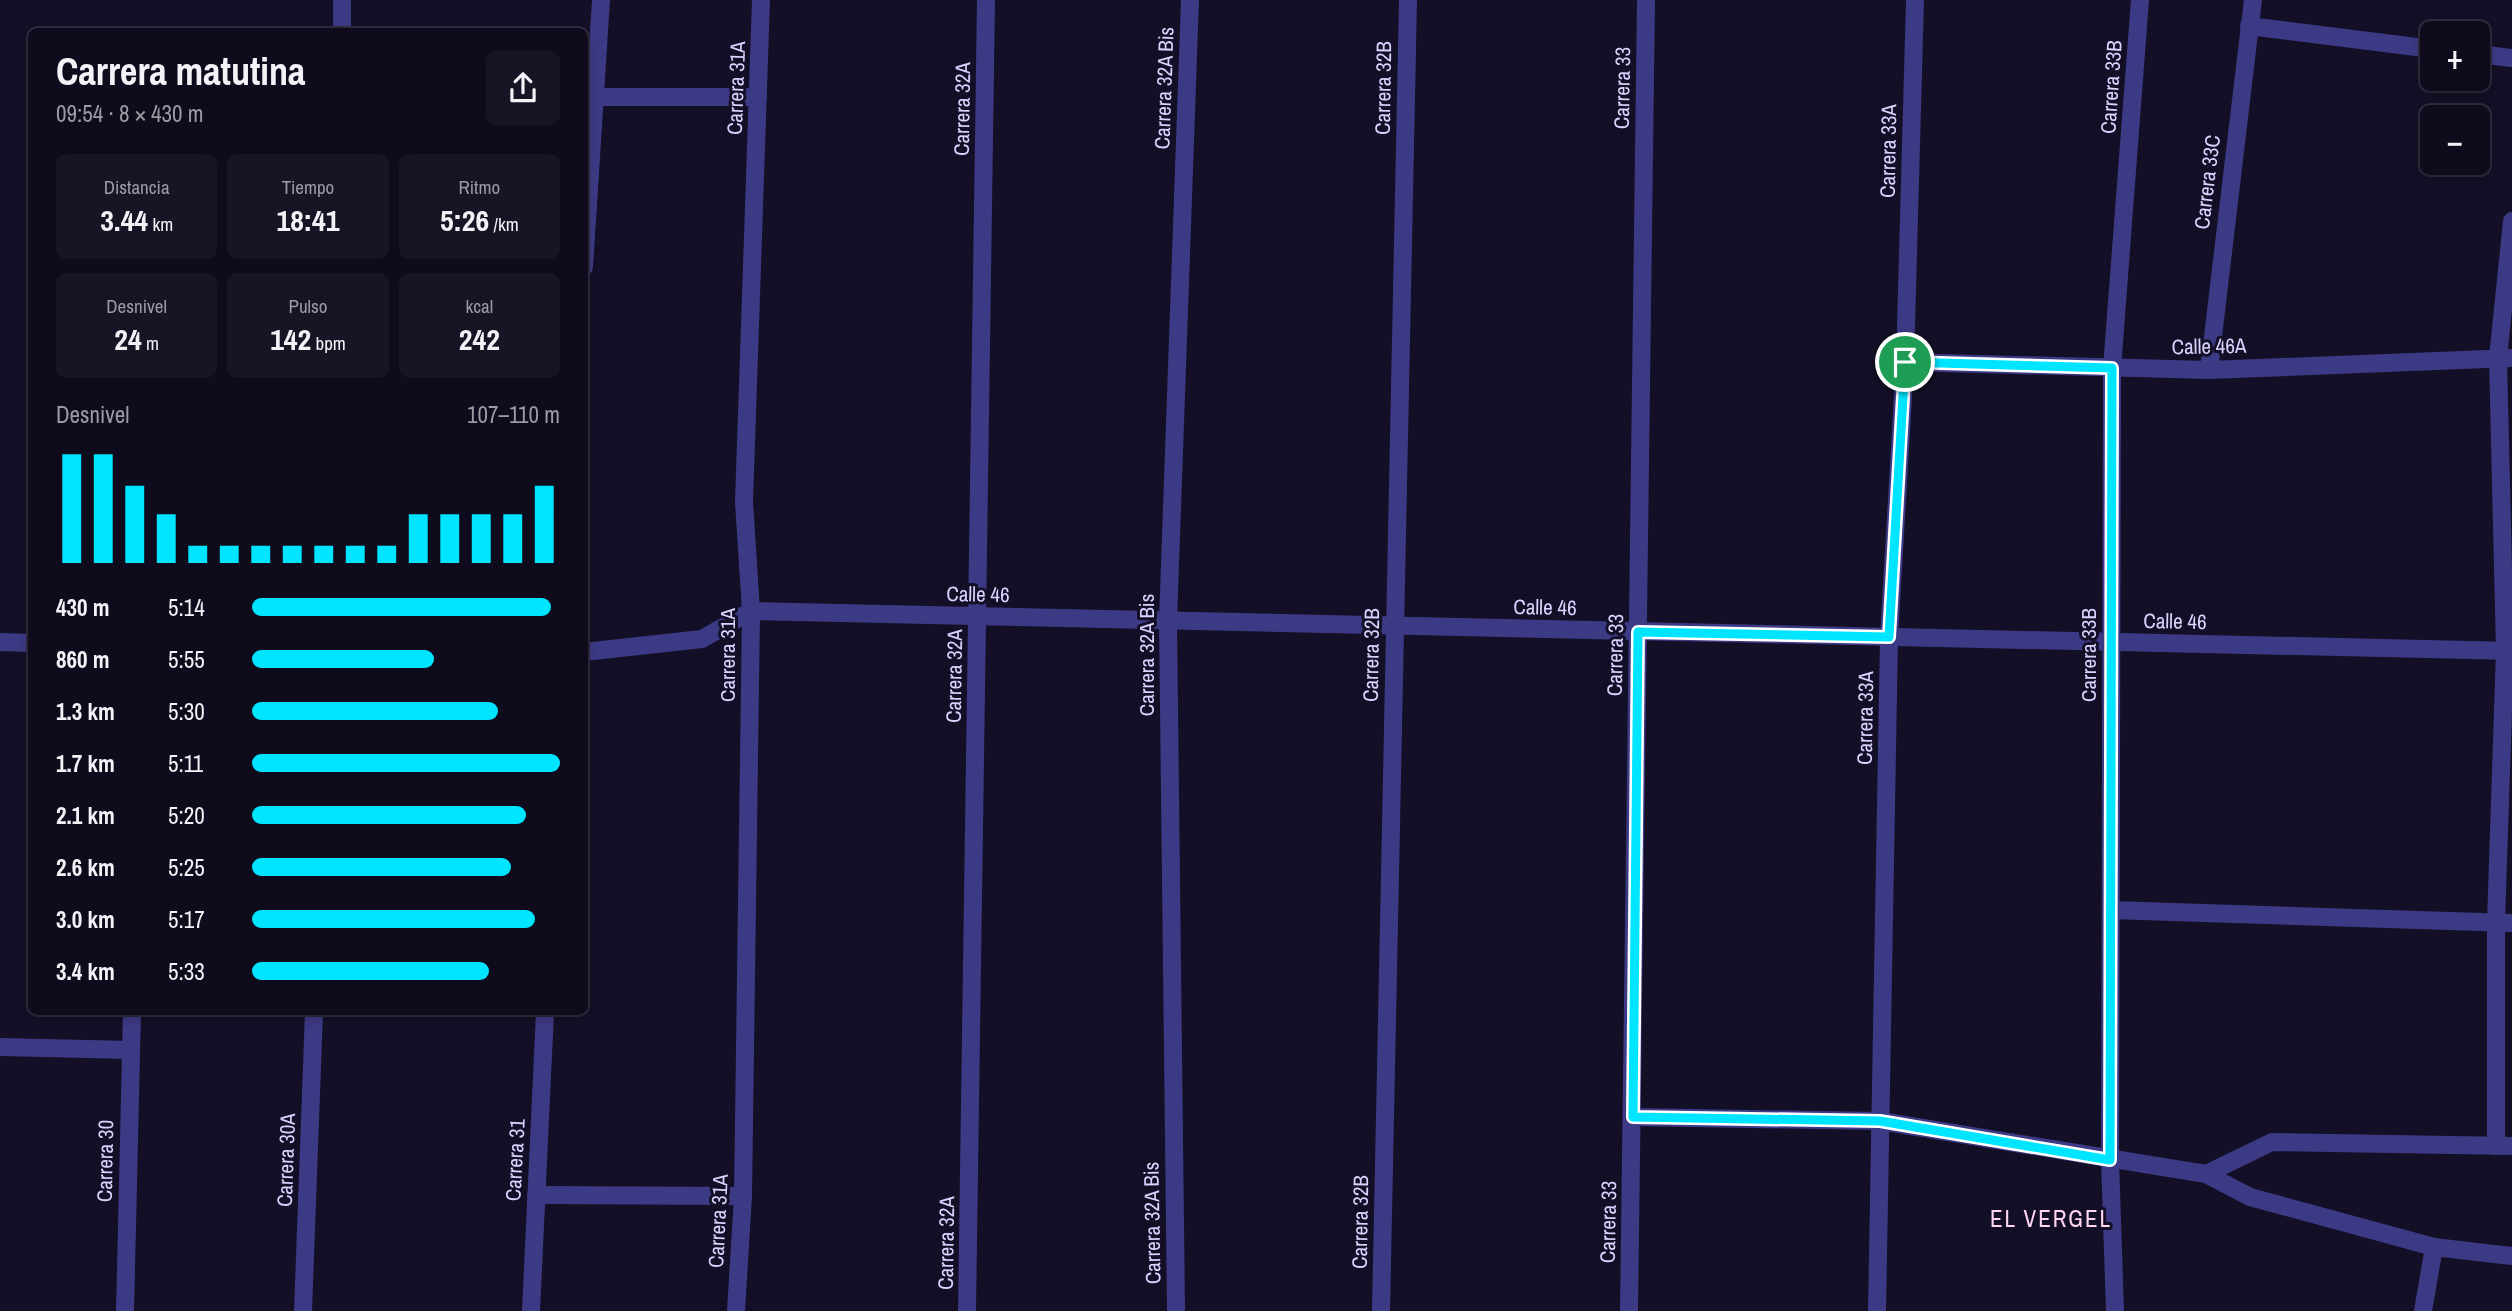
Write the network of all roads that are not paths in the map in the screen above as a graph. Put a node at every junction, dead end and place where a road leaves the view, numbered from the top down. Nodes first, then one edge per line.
1 (342, 0) edge
2 (601, 0) edge
3 (761, 0) edge
4 (986, 0) edge
5 (1190, 0) edge
6 (1408, 0) edge
7 (1646, 0) edge
8 (1915, 0) edge
9 (2140, 0) edge
10 (2253, 0) edge
11 (2249, 26) junction
12 (342, 28) edge
13 (2420, 47) edge
14 (2490, 55) edge
15 (2512, 58) edge
16 (595, 97) junction
17 (758, 97) junction
18 (588, 205) edge
19 (2512, 221) edge
20 (2505, 358) edge
21 (1905, 362) junction
22 (2112, 368) junction
23 (2208, 370) junction
24 (751, 611) junction
25 (977, 617) junction
26 (1168, 621) junction
27 (1394, 626) junction
28 (1638, 632) junction
29 (1889, 637) junction
30 (0, 642) edge
31 (2111, 642) junction
32 (28, 643) edge
33 (2508, 651) edge
34 (588, 652) edge
35 (2111, 910) junction
36 (2504, 923) edge
37 (132, 1015) edge
38 (314, 1015) edge
39 (545, 1015) edge
40 (0, 1047) edge
41 (131, 1050) junction
42 (1633, 1117) junction
43 (1880, 1121) junction
44 (2504, 1146) edge
45 (2110, 1160) junction
46 (2206, 1174) junction
47 (536, 1195) junction
48 (743, 1196) junction
49 (2434, 1247) junction
50 (2512, 1256) edge
51 (125, 1311) edge
52 (303, 1311) edge
53 (531, 1311) edge
54 (736, 1311) edge
55 (967, 1311) edge
56 (1176, 1311) edge
57 (1381, 1311) edge
58 (1629, 1311) edge
59 (1877, 1311) edge
60 (2115, 1311) edge
61 (2423, 1311) edge

1 - 12 street
2 - 16 street
3 - 17 street, Carrera 31A
4 - 25 street, Carrera 32A
5 - 26 street, Carrera 32A Bis
6 - 27 street, Carrera 32B
7 - 28 street, Carrera 33
8 - 21 street, Carrera 33A
9 - 22 street, Carrera 33B
10 - 11 street, Carrera 33C
11 - 13 street
11 - 23 street, Carrera 33C
14 - 15 street
16 - 17 street
16 - 18 street
17 - 24 street, Carrera 31A
19 - 20 street
20 - 23 street, Calle 46A
20 - 33 street
21 - 22 street, Calle 46A
21 - 29 street, Carrera 33A
22 - 23 street, Calle 46A
22 - 31 street, Carrera 33B
24 - 25 street, Calle 46
24 - 34 street
24 - 48 street, Carrera 31A
25 - 26 street, Calle 46
25 - 55 street, Carrera 32A
26 - 27 street, Calle 46
26 - 56 street, Carrera 32A Bis
27 - 28 street, Calle 46
27 - 57 street, Carrera 32B
28 - 29 street, Calle 46
28 - 42 street, Carrera 33
29 - 31 street, Calle 46
29 - 43 street, Carrera 33A
30 - 32 street
31 - 33 street, Calle 46
31 - 35 street, Carrera 33B
33 - 36 street
35 - 36 street
35 - 45 street, Carrera 33B
36 - 44 street
37 - 41 street, Carrera 30
38 - 52 street, Carrera 30A
39 - 47 street, Carrera 31
40 - 41 street
41 - 51 street, Carrera 30
42 - 43 street
42 - 58 street, Carrera 33
43 - 45 street
43 - 59 street, Carrera 33A
44 - 46 street
45 - 46 street
45 - 60 street, Carrera 33B
46 - 49 street
47 - 48 street
47 - 53 street, Carrera 31
48 - 54 street, Carrera 31A
49 - 50 street
49 - 61 street

